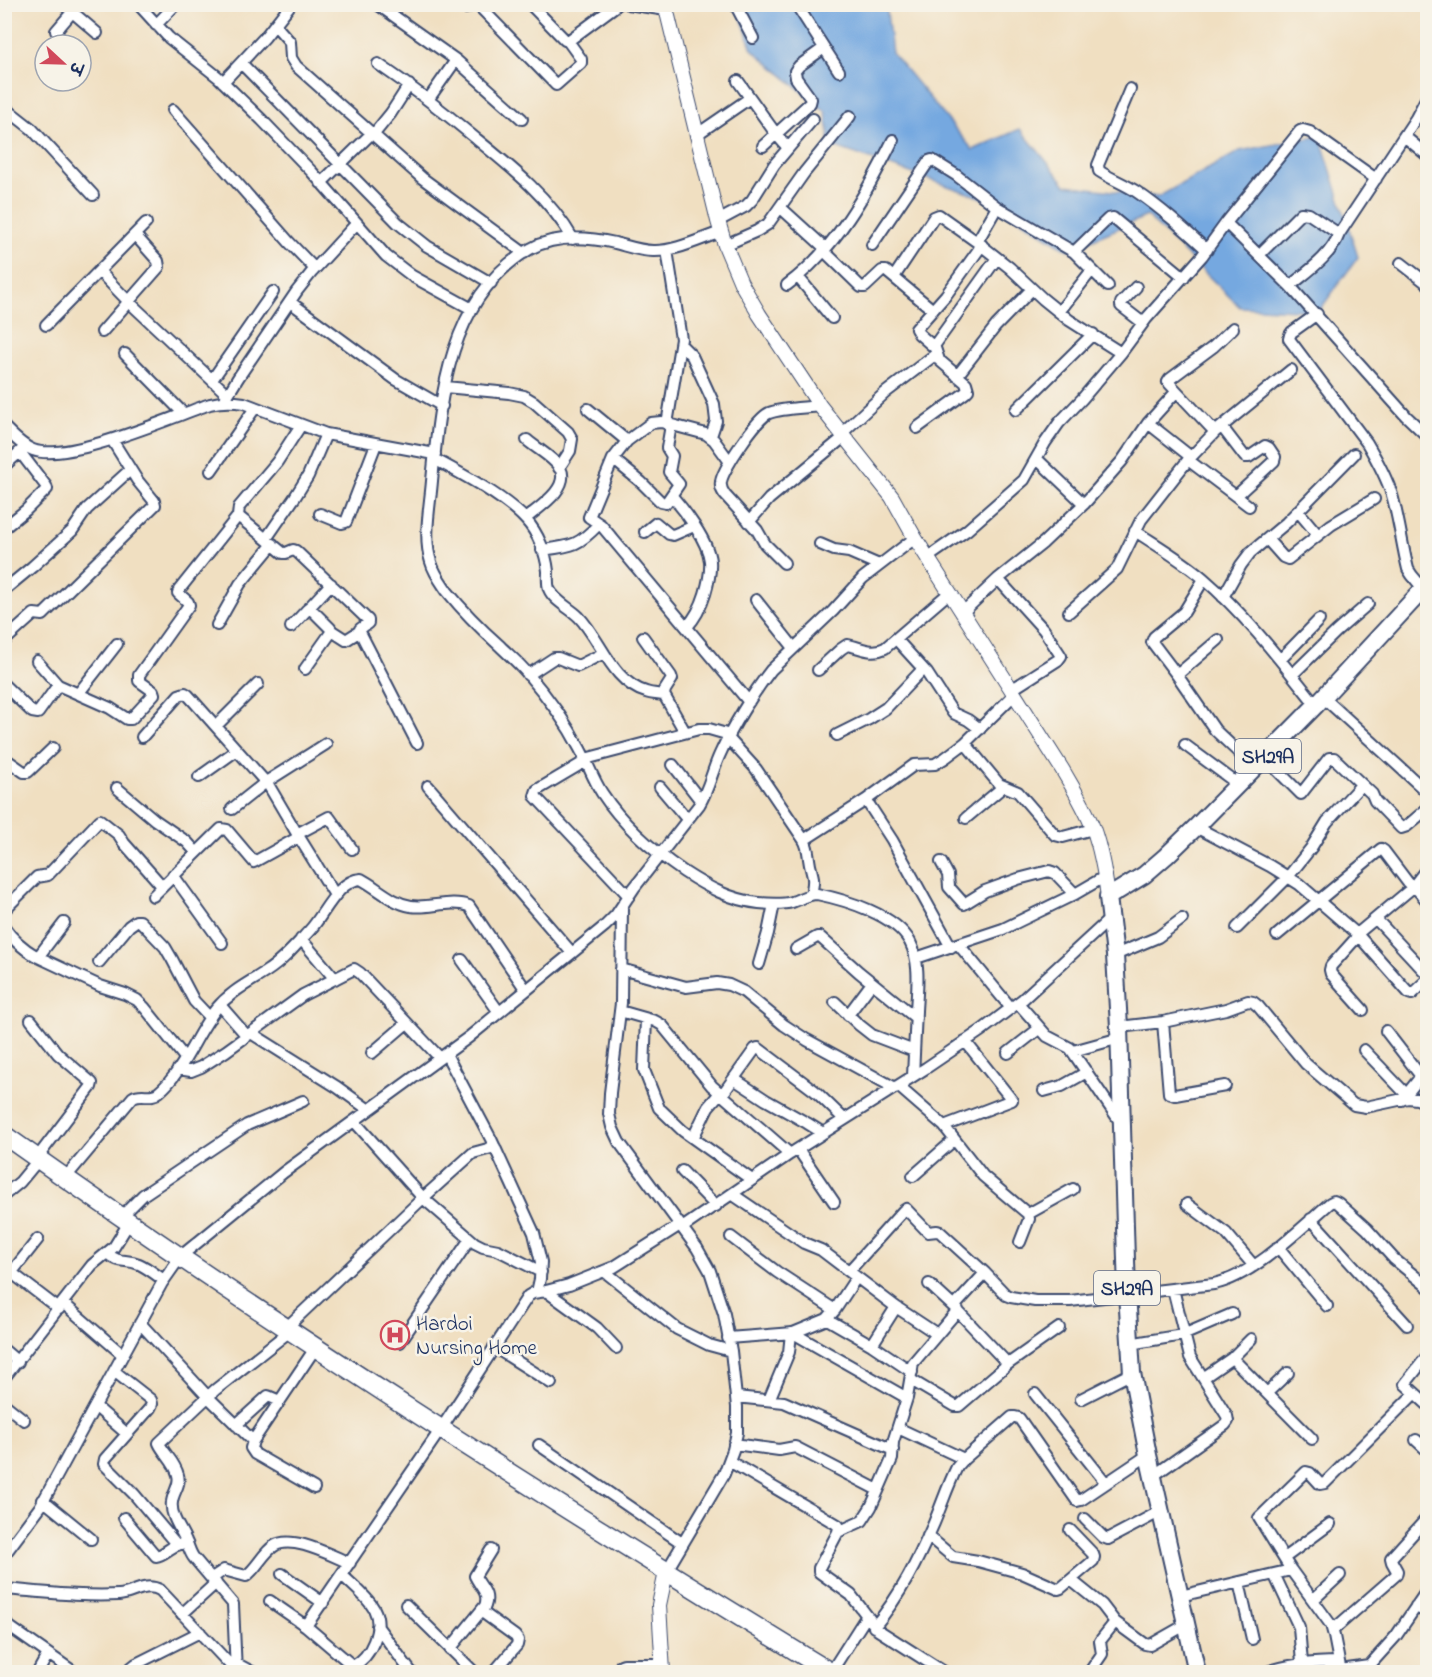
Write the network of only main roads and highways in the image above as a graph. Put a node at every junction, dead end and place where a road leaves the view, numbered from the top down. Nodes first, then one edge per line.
1 (1423, 592) edge
2 (4, 1135) edge
3 (830, 1672) edge
4 (1197, 1672) edge

1 - 4 main road, SH29A
2 - 3 highway

